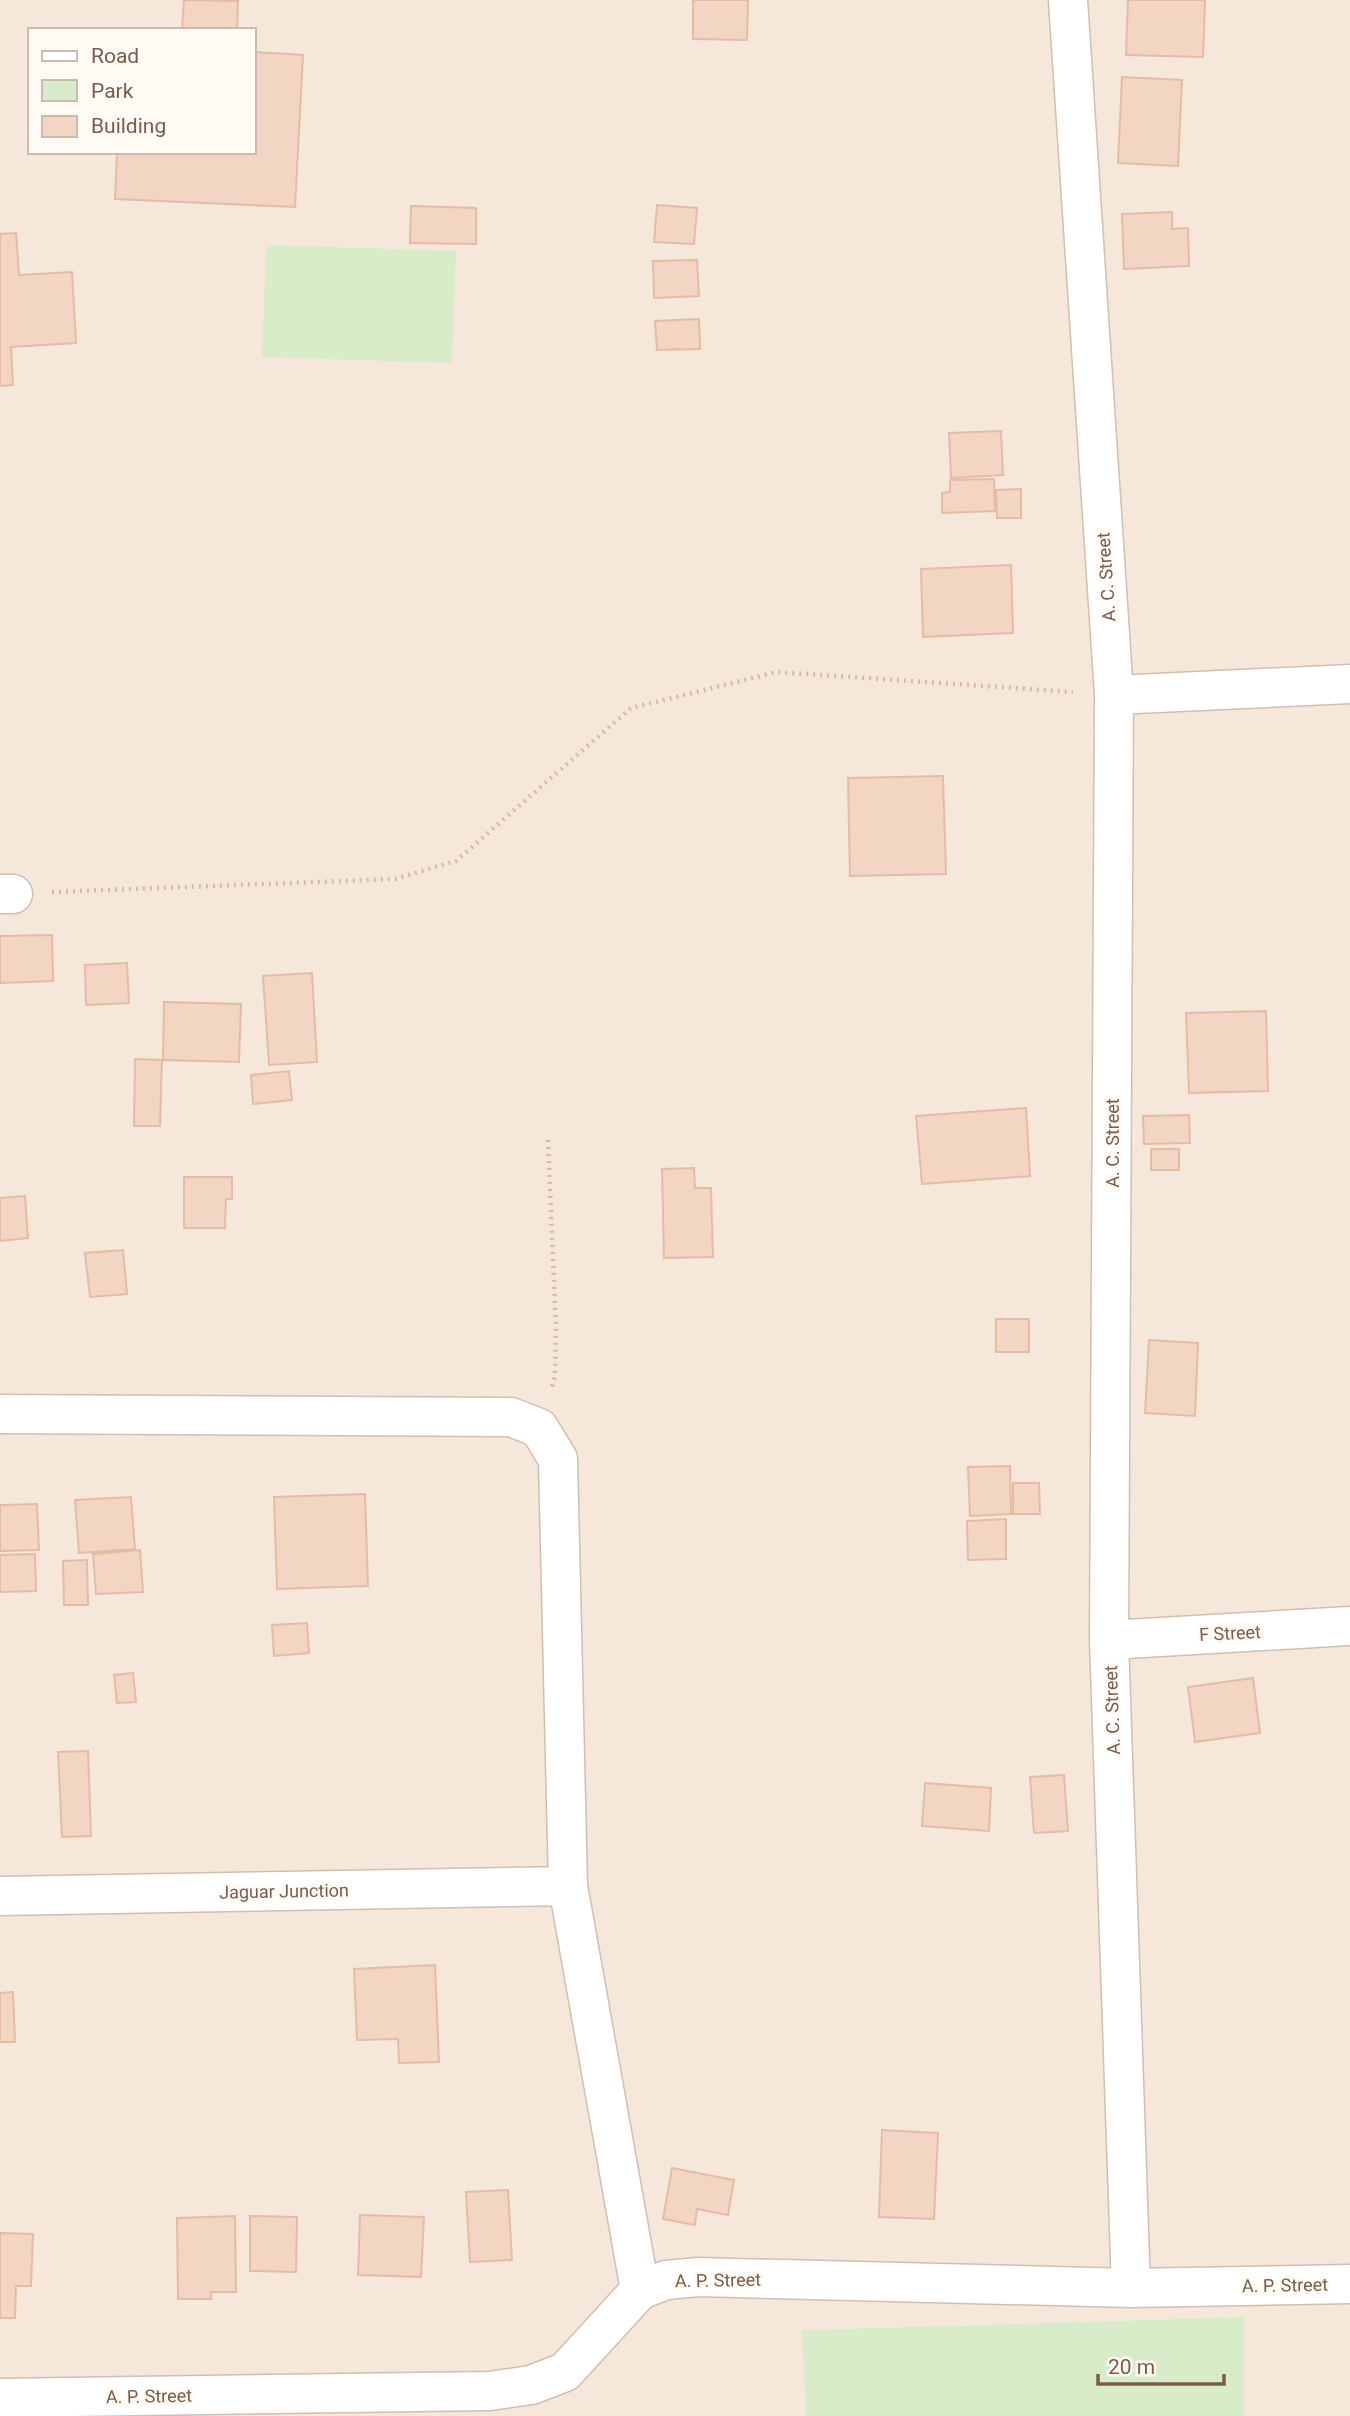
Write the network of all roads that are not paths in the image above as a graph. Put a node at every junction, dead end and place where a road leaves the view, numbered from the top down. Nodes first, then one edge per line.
1 (1068, 0) edge
2 (1350, 684) edge
3 (1114, 695) junction
4 (0, 1414) edge
5 (1350, 1626) edge
6 (1110, 1640) junction
7 (568, 1886) junction
8 (0, 1896) edge
9 (1350, 2284) edge
10 (1131, 2288) junction
11 (640, 2290) junction
12 (0, 2398) edge

1 - 3 street, A. C. Street
2 - 3 street
3 - 6 street, A. C. Street
4 - 7 street
5 - 6 street, F Street
6 - 10 street, A. C. Street
7 - 8 street, Jaguar Junction
7 - 11 street
9 - 10 street, A. P. Street
10 - 11 street, A. P. Street
11 - 12 street, A. P. Street

